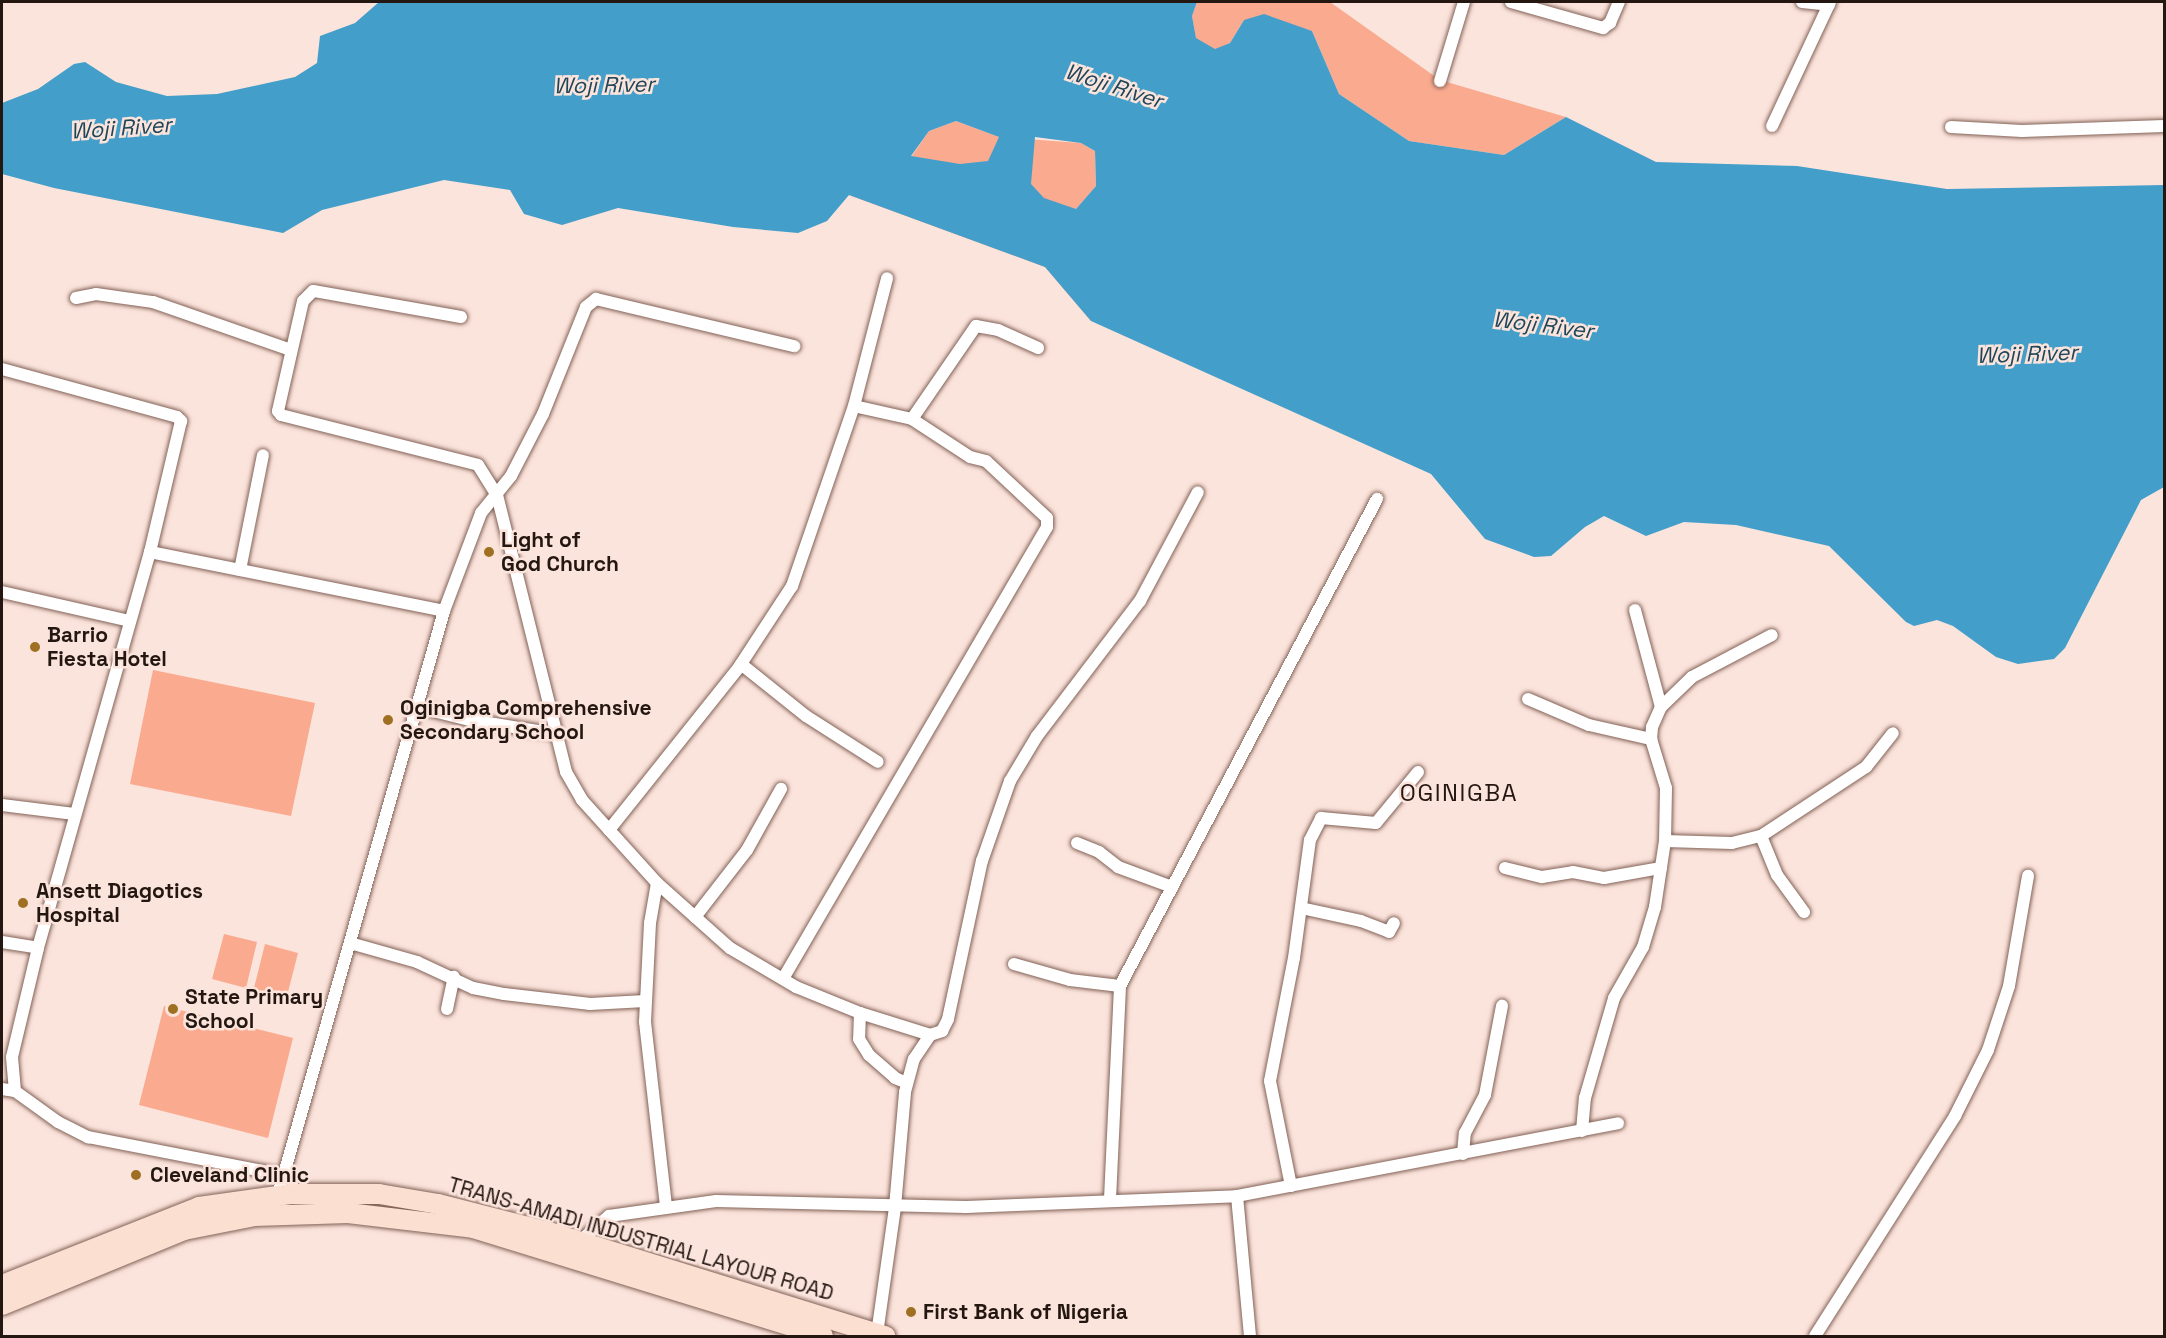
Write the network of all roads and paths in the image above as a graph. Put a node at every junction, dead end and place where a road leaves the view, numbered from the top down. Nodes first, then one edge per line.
1 (1464, 2) edge
2 (1511, 2) edge
3 (1619, 2) edge
4 (1802, 2) edge
5 (1829, 3) edge
6 (1440, 81) dead end
7 (1772, 126) dead end
8 (2164, 126) edge
9 (1951, 128) dead end
10 (887, 278) dead end
11 (76, 298) dead end
12 (461, 317) dead end
13 (794, 346) dead end
14 (1038, 348) dead end
15 (291, 350) junction
16 (2, 369) edge
17 (854, 406) junction
18 (912, 419) junction
19 (263, 454) dead end
20 (1198, 492) dead end
21 (497, 495) junction
22 (1377, 499) dead end
23 (150, 552) junction
24 (240, 570) junction
25 (2, 592) edge
26 (1635, 610) dead end
27 (444, 611) junction
28 (130, 621) junction
29 (1772, 635) dead end
30 (741, 664) junction
31 (1528, 699) dead end
32 (417, 706) junction
33 (1661, 706) junction
34 (1893, 732) dead end
35 (556, 734) junction
36 (1651, 739) junction
37 (878, 762) dead end
38 (1418, 772) dead end
39 (781, 789) dead end
40 (2, 805) edge
41 (74, 814) junction
42 (609, 830) junction
43 (1761, 836) junction
44 (1665, 841) junction
45 (1077, 843) dead end
46 (1505, 868) dead end
47 (1661, 868) junction
48 (2028, 876) dead end
49 (657, 883) junction
50 (1172, 887) junction
51 (1301, 908) junction
52 (1804, 912) dead end
53 (695, 917) junction
54 (1394, 924) dead end
55 (2, 942) edge
56 (350, 943) junction
57 (38, 948) junction
58 (1014, 964) dead end
59 (454, 977) junction
60 (784, 977) junction
61 (1120, 986) junction
62 (645, 1001) junction
63 (1502, 1006) dead end
64 (447, 1009) dead end
65 (860, 1013) junction
66 (930, 1035) junction
67 (907, 1083) junction
68 (2, 1089) edge
69 (15, 1091) junction
70 (1618, 1123) dead end
71 (1582, 1131) junction
72 (1463, 1154) junction
73 (284, 1175) junction
74 (1292, 1185) junction
75 (278, 1195) junction
76 (1237, 1196) junction
77 (1110, 1199) junction
78 (666, 1206) junction
79 (895, 1207) junction
80 (579, 1242) junction
81 (2, 1285) edge
82 (2, 1305) edge
83 (788, 1323) edge
84 (881, 1335) edge
85 (823, 1336) edge
86 (1250, 1336) edge
87 (1815, 1336) edge

1 - 6 street
2 - 3 street
4 - 5 street
5 - 7 street
8 - 9 street
10 - 17 street
11 - 15 street
12 - 15 street
13 - 21 street
14 - 18 street
15 - 21 street
16 - 23 street
17 - 18 street
17 - 30 street
18 - 60 street
19 - 24 street
20 - 66 street
21 - 27 street
21 - 35 street
22 - 50 street
23 - 24 street
23 - 28 street
24 - 27 street
25 - 28 street
26 - 33 street
27 - 32 street
28 - 41 street
29 - 33 street
30 - 37 street
30 - 42 street
31 - 36 street
32 - 35 street
32 - 56 street
33 - 36 street
34 - 43 street
35 - 42 street
36 - 44 street
38 - 51 street
39 - 53 street
40 - 41 street
41 - 57 street
42 - 49 street
43 - 44 street
43 - 52 street
44 - 47 street
45 - 50 street
46 - 47 street
47 - 71 street
48 - 87 street
49 - 53 street
49 - 62 street
50 - 61 street
51 - 54 street
51 - 74 street
53 - 60 street
55 - 57 street
56 - 59 street
56 - 73 street
57 - 69 street
58 - 61 street
59 - 62 street
59 - 64 street
60 - 65 street
61 - 77 street
62 - 78 street
63 - 72 street
65 - 66 street
65 - 67 street
66 - 67 street
67 - 79 street
68 - 69 street
69 - 73 street
70 - 71 street
71 - 72 street
72 - 74 street
73 - 75 street
74 - 76 street
75 - 80 main road, TRANS-AMADI INDUSTRIAL LAYOUR ROAD
75 - 81 main road, TRANS-AMADI INDUSTRIAL LAYOUR ROAD
76 - 77 street
76 - 86 street
77 - 79 street
78 - 79 street
78 - 80 street
79 - 84 street
80 - 83 main road, TRANS-AMADI INDUSTRIAL LAYOUR ROAD
82 - 83 main road, TRANS-AMADI INDUSTRIAL LAYOUR ROAD
83 - 84 main road, TRANS-AMADI INDUSTRIAL LAYOUR ROAD
83 - 85 main road, TRANS-AMADI INDUSTRIAL LAYOUR ROAD

